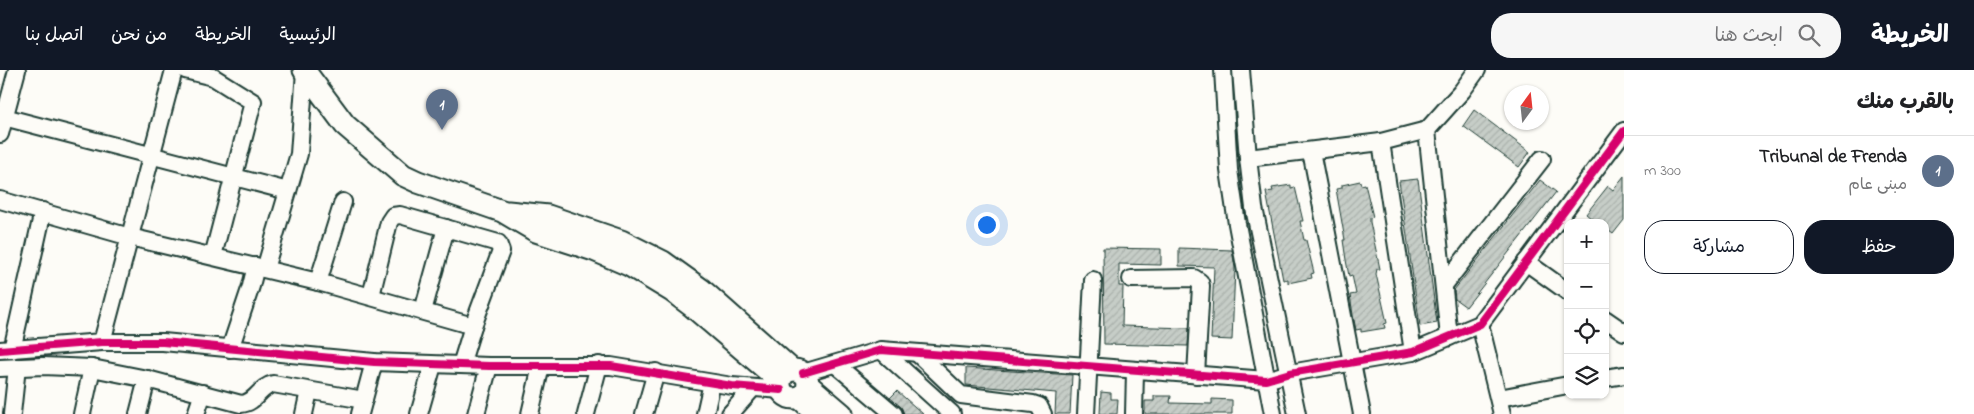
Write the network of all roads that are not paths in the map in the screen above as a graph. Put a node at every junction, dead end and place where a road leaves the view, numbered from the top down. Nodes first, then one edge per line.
1 (16, 70) edge
2 (174, 70) edge
3 (185, 70) edge
4 (1224, 70) edge
5 (1241, 70) edge
6 (1477, 70) edge
7 (304, 71) edge
8 (2, 116) edge
9 (1427, 130) junction
10 (1624, 130) edge
11 (0, 134) edge
12 (1381, 142) junction
13 (1311, 151) junction
14 (151, 155) junction
15 (1248, 158) junction
16 (1542, 159) dead end
17 (234, 176) junction
18 (288, 191) junction
19 (0, 200) edge
20 (343, 202) dead end
21 (44, 212) junction
22 (446, 228) junction
23 (130, 237) junction
24 (213, 256) junction
25 (1526, 262) junction
26 (260, 267) junction
27 (1131, 279) dead end
28 (1093, 280) dead end
29 (318, 282) junction
30 (1444, 285) junction
31 (1564, 289) edge
32 (371, 296) junction
33 (423, 311) junction
34 (1609, 322) edge
35 (1480, 324) junction
36 (473, 326) junction
37 (1624, 332) edge
38 (1449, 337) junction
39 (102, 342) junction
40 (230, 349) junction
41 (6, 350) edge
42 (881, 350) junction
43 (1413, 352) junction
44 (918, 354) junction
45 (374, 362) junction
46 (434, 364) junction
47 (835, 364) junction
48 (1352, 364) junction
49 (461, 365) junction
50 (599, 365) junction
51 (489, 366) junction
52 (541, 366) junction
53 (1088, 366) junction
54 (17, 367) junction
55 (0, 368) edge
56 (92, 368) junction
57 (1135, 371) junction
58 (656, 372) junction
59 (1290, 373) junction
60 (1196, 375) junction
61 (1624, 375) edge
62 (1609, 377) edge
63 (147, 378) junction
64 (1266, 380) junction
65 (794, 382) junction
66 (712, 383) junction
67 (1564, 386) edge
68 (753, 388) junction
69 (310, 391) junction
70 (203, 393) junction
71 (1501, 406) edge
72 (362, 407) edge
73 (250, 408) edge
74 (12, 414) edge
75 (82, 414) edge
76 (138, 414) edge
77 (196, 414) edge
78 (304, 414) edge
79 (420, 414) edge
80 (476, 414) edge
81 (530, 414) edge
82 (586, 414) edge
83 (644, 414) edge
84 (705, 414) edge
85 (730, 414) edge
86 (817, 414) edge
87 (842, 414) edge
88 (894, 414) edge
89 (952, 414) edge
90 (1043, 414) edge
91 (1086, 414) edge
92 (1134, 414) edge
93 (1273, 414) edge
94 (1297, 414) edge
95 (1362, 414) edge

1 - 8 street
2 - 14 street
3 - 17 street
4 - 64 street
5 - 15 street
6 - 9 street
7 - 18 street
7 - 65 main road
8 - 11 street
8 - 14 street
9 - 12 street
9 - 30 street
10 - 25 street
12 - 13 street
12 - 43 street
13 - 15 street
13 - 48 street
14 - 17 street
14 - 23 street
15 - 59 street
16 - 30 street
17 - 18 street
17 - 24 street
18 - 26 street
19 - 21 street
20 - 29 street
21 - 23 street
21 - 41 street
22 - 32 street
22 - 33 street
22 - 36 street
23 - 24 street
23 - 39 street
24 - 26 street
25 - 31 street
25 - 35 street
26 - 29 street
26 - 40 street
27 - 60 street
28 - 53 street
29 - 32 street
30 - 38 street
32 - 33 street
33 - 36 street
34 - 37 street
35 - 38 street
35 - 71 street
36 - 49 street
38 - 43 street
39 - 40 street
39 - 41 street
40 - 45 street
42 - 44 street
42 - 47 street
42 - 89 street
43 - 48 street
44 - 53 street
44 - 90 street
45 - 46 street
45 - 72 street
46 - 49 street
46 - 79 street
47 - 65 street
47 - 88 street
48 - 59 street
48 - 95 street
49 - 51 street
50 - 52 street
50 - 58 street
50 - 82 street
51 - 52 street
51 - 80 street
52 - 81 street
53 - 57 street
53 - 91 street
54 - 55 street
54 - 56 street
54 - 74 street
56 - 63 street
56 - 75 street
57 - 60 street
57 - 92 street
58 - 66 street
58 - 83 street
59 - 64 street
59 - 94 street
60 - 64 street
61 - 62 street
63 - 70 street
63 - 76 street
64 - 93 street
65 - 68 street
65 - 86 main road
65 - 87 main road
66 - 68 street
66 - 84 street
67 - 71 street
68 - 85 street
69 - 72 street
69 - 73 street
69 - 78 street
70 - 73 street
70 - 77 street

